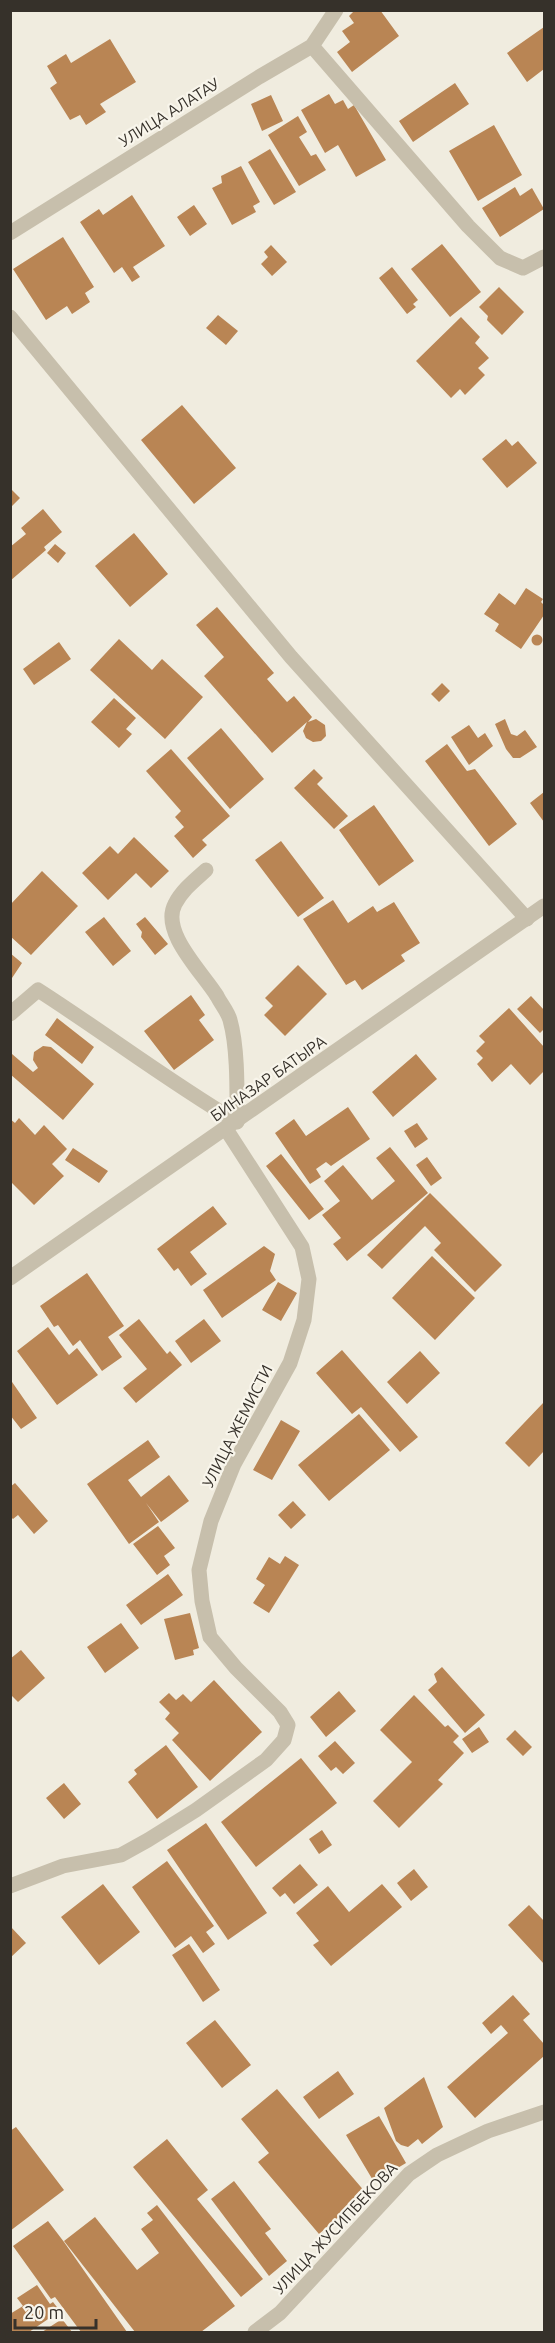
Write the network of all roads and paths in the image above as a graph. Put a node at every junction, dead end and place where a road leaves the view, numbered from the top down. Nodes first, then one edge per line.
1 (336, 10) edge
2 (312, 46) junction
3 (10, 233) edge
4 (544, 258) edge
5 (10, 317) edge
6 (206, 870) dead end
7 (544, 906) edge
8 (527, 920) junction
9 (10, 1014) edge
10 (232, 1125) junction
11 (10, 1278) edge
12 (10, 1886) edge
13 (544, 2112) edge
14 (255, 2332) edge

1 - 2 street, УЛИЦА АЛАТАУ
2 - 3 street, УЛИЦА АЛАТАУ
2 - 4 street
5 - 8 street
6 - 10 street
7 - 8 street, БИНАЗАР БАТЫРА
8 - 10 street, БИНАЗАР БАТЫРА
9 - 10 street
10 - 11 street, БИНАЗАР БАТЫРА
10 - 12 street, УЛИЦА ЖЕМИСТИ
13 - 14 street, УЛИЦА ЖУСИПБЕКОВА

